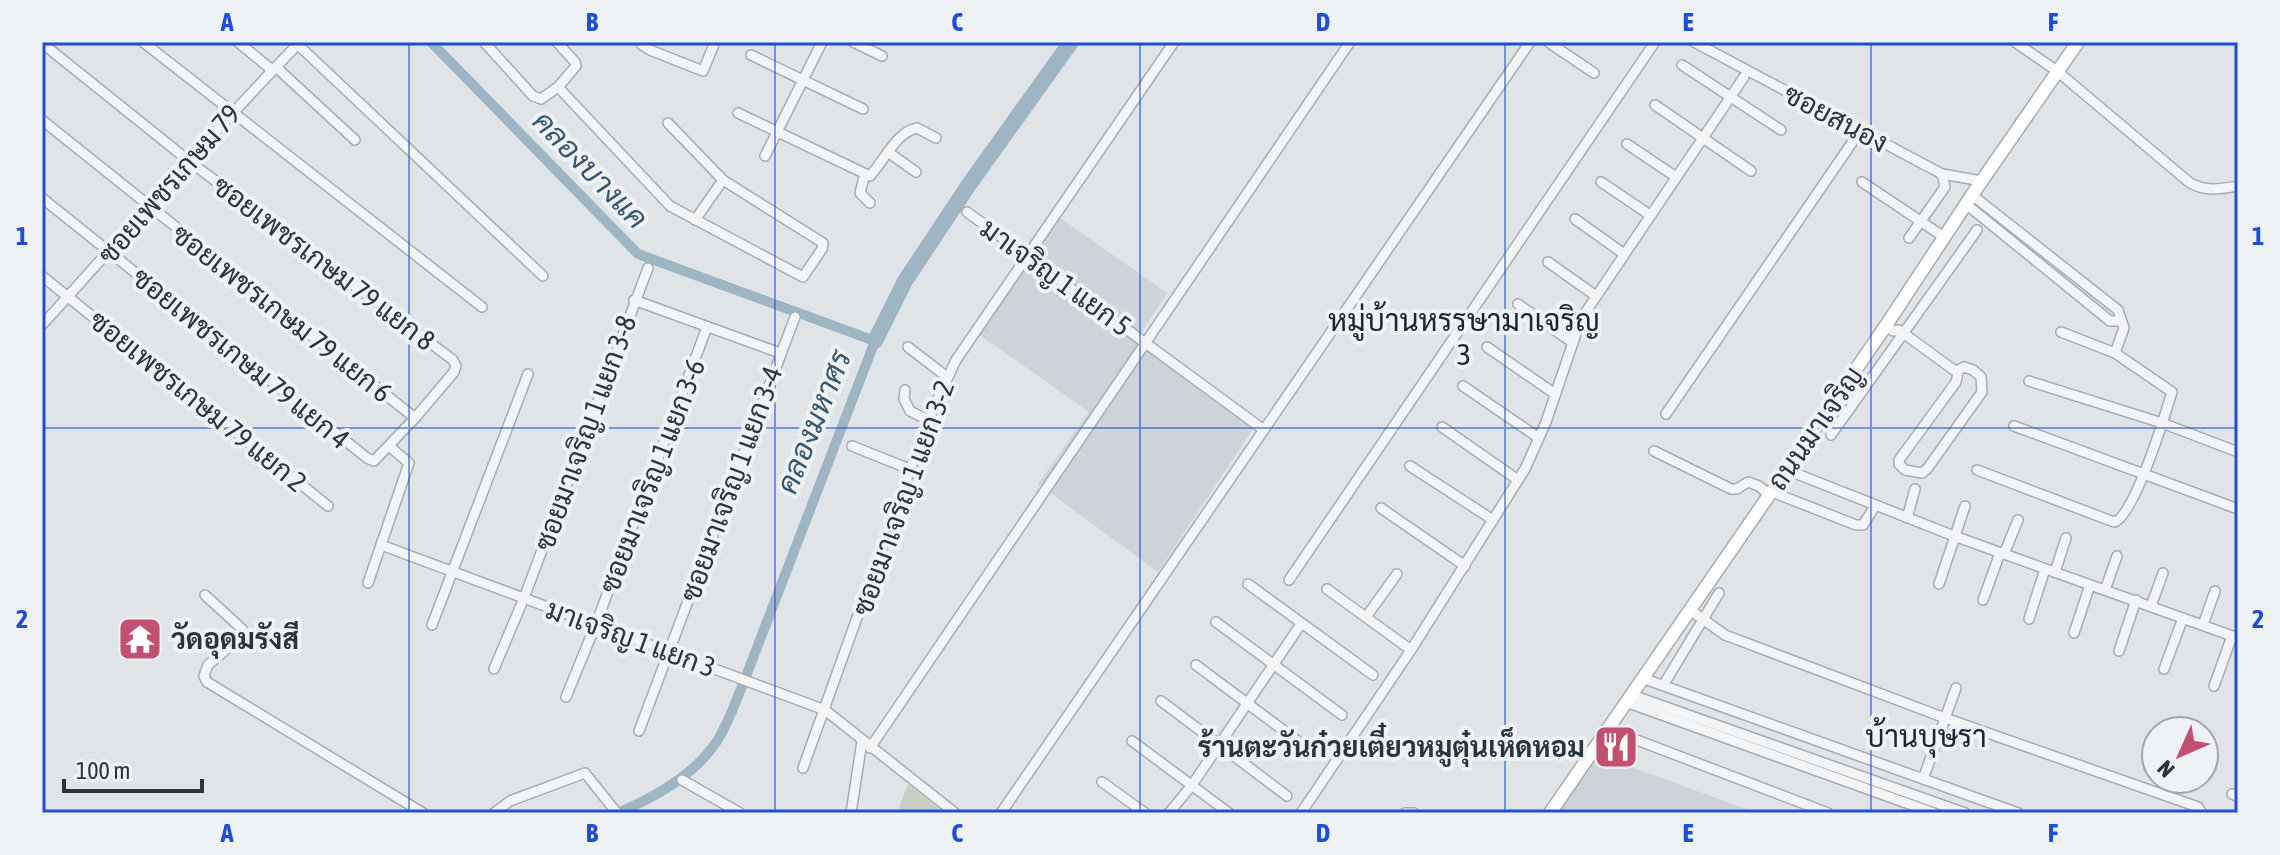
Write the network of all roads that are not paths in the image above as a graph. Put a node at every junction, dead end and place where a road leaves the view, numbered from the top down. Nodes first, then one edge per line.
1 (143, 42) edge
2 (238, 42) edge
3 (484, 42) edge
4 (557, 42) edge
5 (715, 42) edge
6 (822, 42) edge
7 (853, 42) edge
8 (1174, 42) edge
9 (1350, 42) edge
10 (1530, 42) edge
11 (1548, 42) edge
12 (1655, 42) edge
13 (1694, 42) edge
14 (2015, 42) edge
15 (2078, 42) edge
16 (42, 43) edge
17 (298, 43) edge
18 (643, 43) edge
19 (751, 55) dead end
20 (882, 56) dead end
21 (1682, 65) dead end
22 (274, 68) junction
23 (2057, 71) junction
24 (1594, 73) dead end
25 (1744, 77) dead end
26 (803, 81) junction
27 (558, 87) junction
28 (1731, 95) junction
29 (1655, 105) dead end
30 (863, 109) dead end
31 (233, 113) junction
32 (738, 113) dead end
33 (42, 120) edge
34 (668, 123) dead end
35 (1781, 130) dead end
36 (1860, 131) junction
37 (777, 133) junction
38 (936, 138) dead end
39 (1702, 138) junction
40 (355, 140) dead end
41 (1627, 144) dead end
42 (888, 152) junction
43 (765, 156) dead end
44 (189, 161) junction
45 (1751, 171) dead end
46 (916, 172) dead end
47 (865, 174) junction
48 (1942, 174) junction
49 (1676, 177) junction
50 (723, 180) junction
51 (1982, 181) junction
52 (1601, 182) dead end
53 (1862, 182) dead end
54 (2238, 186) edge
55 (42, 198) edge
56 (1969, 200) junction
57 (870, 203) dead end
58 (148, 207) junction
59 (967, 212) dead end
60 (1650, 215) junction
61 (1575, 219) dead end
62 (695, 220) junction
63 (1922, 221) junction
64 (1977, 230) dead end
65 (1944, 237) junction
66 (1909, 238) dead end
67 (110, 252) junction
68 (1624, 254) junction
69 (1027, 255) junction
70 (1548, 262) dead end
71 (648, 268) dead end
72 (42, 276) edge
73 (543, 276) dead end
74 (1596, 296) junction
75 (68, 297) junction
76 (634, 300) junction
77 (1518, 304) dead end
78 (482, 307) dead end
79 (795, 317) dead end
80 (42, 325) edge
81 (707, 327) junction
82 (1895, 327) junction
83 (2061, 332) dead end
84 (1572, 342) junction
85 (1145, 343) junction
86 (908, 347) dead end
87 (1487, 347) dead end
88 (780, 353) junction
89 (2115, 353) junction
90 (1957, 371) junction
91 (528, 374) dead end
92 (947, 377) junction
93 (2029, 381) dead end
94 (1463, 386) dead end
95 (905, 390) dead end
96 (1555, 394) junction
97 (1666, 414) dead end
98 (415, 418) junction
99 (928, 420) junction
100 (2162, 423) junction
101 (2014, 426) dead end
102 (1442, 427) dead end
103 (1264, 430) junction
104 (1831, 435) dead end
105 (1539, 438) junction
106 (389, 446) junction
107 (852, 446) dead end
108 (1654, 451) dead end
109 (2238, 452) edge
110 (1410, 466) dead end
111 (912, 470) junction
112 (1787, 470) junction
113 (1977, 470) dead end
114 (2144, 475) junction
115 (1518, 480) junction
116 (1915, 489) dead end
117 (1770, 494) junction
118 (328, 506) dead end
119 (1875, 506) junction
120 (1965, 506) dead end
121 (1381, 508) dead end
122 (2238, 509) edge
123 (1907, 518) junction
124 (1493, 520) junction
125 (2018, 520) dead end
126 (1954, 536) junction
127 (2066, 538) dead end
128 (381, 545) junction
129 (2002, 553) junction
130 (2117, 556) dead end
131 (1465, 566) junction
132 (2050, 570) junction
133 (453, 572) junction
134 (2163, 573) dead end
135 (1397, 574) dead end
136 (1289, 580) dead end
137 (368, 583) dead end
138 (1248, 584) dead end
139 (1939, 584) dead end
140 (2090, 585) junction
141 (1327, 589) dead end
142 (2105, 590) junction
143 (2215, 591) dead end
144 (1719, 593) dead end
145 (205, 595) dead end
146 (524, 598) junction
147 (1983, 600) dead end
148 (2136, 600) junction
149 (2151, 606) junction
150 (1690, 610) junction
151 (1366, 617) junction
152 (2183, 618) junction
153 (1701, 619) junction
154 (2029, 619) dead end
155 (1216, 622) dead end
156 (596, 624) junction
157 (1301, 624) junction
158 (432, 625) dead end
159 (2203, 625) junction
160 (2074, 633) dead end
161 (2235, 637) edge
162 (1411, 650) junction
163 (2119, 651) dead end
164 (669, 652) junction
165 (1272, 664) junction
166 (1196, 665) dead end
167 (494, 669) dead end
168 (2164, 669) dead end
169 (1373, 675) dead end
170 (1642, 678) junction
171 (1664, 684) junction
172 (2214, 686) dead end
173 (1956, 688) dead end
174 (566, 697) dead end
175 (1629, 698) junction
176 (1161, 701) dead end
177 (1246, 704) junction
178 (825, 710) junction
179 (1342, 715) dead end
180 (1945, 718) junction
181 (1608, 729) junction
182 (639, 731) dead end
183 (1132, 741) dead end
184 (866, 744) junction
185 (1218, 746) junction
186 (1315, 754) dead end
187 (803, 768) dead end
188 (1923, 779) junction
189 (682, 780) dead end
190 (1102, 782) dead end
191 (1192, 785) junction
192 (1287, 796) dead end
193 (1915, 800) junction
194 (423, 813) edge
195 (494, 813) edge
196 (617, 813) edge
197 (740, 813) edge
198 (851, 813) edge
199 (955, 813) edge
200 (1001, 813) edge
201 (1145, 813) edge
202 (1169, 813) edge
203 (1229, 813) edge
204 (1301, 813) edge
205 (1405, 813) edge
206 (1414, 813) edge
207 (1550, 813) edge
208 (1828, 813) edge
209 (1934, 813) edge
210 (1965, 813) edge
211 (2018, 813) edge
212 (2202, 813) edge

1 - 31 street
2 - 22 street
3 - 27 street
4 - 27 street
5 - 18 street
6 - 26 street
7 - 20 street
8 - 69 street, ซอยมาเจริญ 1 แยก 3-2
9 - 85 street
10 - 103 street
11 - 24 street
12 - 136 street
13 - 36 street, ซอยสนอง
14 - 23 street
15 - 23 main road, ถนนมาเจริญ
16 - 44 street, ซอยเพชรเกษม 79 แยก 8
17 - 22 street, ซอยเพชรเกษม 79
17 - 73 street
19 - 26 street
21 - 28 street
22 - 31 street, ซอยเพชรเกษม 79
22 - 40 street
23 - 51 main road, ถนนมาเจริญ
23 - 54 street
25 - 28 street
26 - 30 street
26 - 37 street
27 - 62 street
28 - 35 street
28 - 39 street
29 - 39 street
31 - 44 street, ซอยเพชรเกษม 79
31 - 78 street
32 - 37 street
33 - 58 street, ซอยเพชรเกษม 79 แยก 6
34 - 50 street
36 - 48 street, ซอยสนอง
36 - 97 street
37 - 43 street
37 - 47 street
38 - 42 street
39 - 45 street
39 - 49 street
41 - 49 street
42 - 46 street
42 - 47 street
44 - 58 street, ซอยเพชรเกษม 79
44 - 98 street, ซอยเพชรเกษม 79 แยก 8
47 - 57 street
48 - 51 street, ซอยสนอง
48 - 63 street
49 - 60 street
50 - 62 street
50 - 62 street
51 - 56 main road, ถนนมาเจริญ
52 - 60 street
53 - 63 street
55 - 67 street, ซอยเพชรเกษม 79 แยก 4
56 - 65 main road, ถนนมาเจริญ
56 - 89 street
58 - 67 street, ซอยเพชรเกษม 79
58 - 98 street, ซอยเพชรเกษม 79 แยก 6
59 - 69 street, มาเจริญ 1 แยก 5
60 - 68 street
61 - 68 street
63 - 65 street
63 - 66 street
64 - 82 street
65 - 82 main road, ถนนมาเจริญ
67 - 75 street, ซอยเพชรเกษม 79
67 - 106 street, ซอยเพชรเกษม 79 แยก 4
68 - 74 street
69 - 85 street, มาเจริญ 1 แยก 5
69 - 92 street, ซอยมาเจริญ 1 แยก 3-2
70 - 74 street
71 - 76 street, ซอยมาเจริญ 1 แยก 3-8
72 - 75 street, ซอยเพชรเกษม 79 แยก 2
74 - 84 street
75 - 80 street, ซอยเพชรเกษม 79
75 - 118 street, ซอยเพชรเกษม 79 แยก 2
76 - 81 street
76 - 146 street, ซอยมาเจริญ 1 แยก 3-8
77 - 84 street
79 - 88 street, ซอยมาเจริญ 1 แยก 3-4
81 - 88 street
81 - 156 street, ซอยมาเจริญ 1 แยก 3-6
82 - 90 street
82 - 104 street
82 - 112 main road, ถนนมาเจริญ
83 - 89 street
84 - 96 street
85 - 103 street, มาเจริญ 1 แยก 5
85 - 184 street
86 - 92 street
87 - 96 street
88 - 164 street, ซอยมาเจริญ 1 แยก 3-4
89 - 100 street
90 - 90 street
91 - 133 street
92 - 99 street, ซอยมาเจริญ 1 แยก 3-2
93 - 100 street
94 - 105 street
95 - 99 street
96 - 105 street
98 - 106 street
99 - 111 street, ซอยมาเจริญ 1 แยก 3-2
100 - 109 street
100 - 114 street
101 - 114 street
102 - 115 street
103 - 200 street
105 - 115 street
106 - 128 street
107 - 111 street
108 - 117 street
110 - 124 street
111 - 178 street, ซอยมาเจริญ 1 แยก 3-2
112 - 117 main road, ถนนมาเจริญ
112 - 119 street
113 - 114 street
114 - 122 street
115 - 124 street
116 - 123 street
117 - 119 street
117 - 150 main road, ถนนมาเจริญ
119 - 123 street
120 - 126 street
121 - 131 street
123 - 126 street
124 - 131 street
125 - 129 street
126 - 129 street
126 - 139 street
127 - 132 street
128 - 133 street, มาเจริญ 1 แยก 3
128 - 137 street
129 - 132 street
129 - 147 street
130 - 142 street
131 - 162 street
132 - 140 street
132 - 154 street
133 - 146 street, มาเจริญ 1 แยก 3
133 - 158 street
134 - 149 street
135 - 151 street
138 - 157 street
140 - 142 street
140 - 160 street
141 - 151 street
142 - 148 street
143 - 159 street
144 - 153 street
145 - 194 street
146 - 156 street, มาเจริญ 1 แยก 3
146 - 167 street, ซอยมาเจริญ 1 แยก 3-8
148 - 149 street
148 - 163 street
149 - 152 street
150 - 153 street
150 - 170 main road, ถนนมาเจริญ
151 - 162 street
152 - 159 street
152 - 168 street
153 - 171 street
153 - 180 street
155 - 165 street
156 - 164 street, มาเจริญ 1 แยก 3
156 - 174 street, ซอยมาเจริญ 1 แยก 3-6
157 - 165 street
157 - 169 street
159 - 161 street
161 - 172 street
162 - 204 street
164 - 178 street, มาเจริญ 1 แยก 3
164 - 182 street, ซอยมาเจริญ 1 แยก 3-4
165 - 177 street
165 - 179 street
166 - 177 street
170 - 171 street
170 - 175 main road, ถนนมาเจริญ
171 - 188 street
173 - 180 street
175 - 181 main road, ถนนมาเจริญ
175 - 193 street
176 - 185 street
177 - 185 street
177 - 186 street
178 - 184 street, มาเจริญ 1 แยก 3
178 - 187 street, ซอยมาเจริญ 1 แยก 3-2
180 - 188 street
180 - 212 street
181 - 207 main road, ถนนมาเจริญ
181 - 208 street
183 - 191 street
184 - 198 street
184 - 199 street, มาเจริญ 1 แยก 3
185 - 191 street
185 - 192 street
188 - 211 street
189 - 197 street
190 - 201 street
191 - 202 street
191 - 203 street
193 - 209 street
193 - 210 street
195 - 196 street
205 - 206 street

